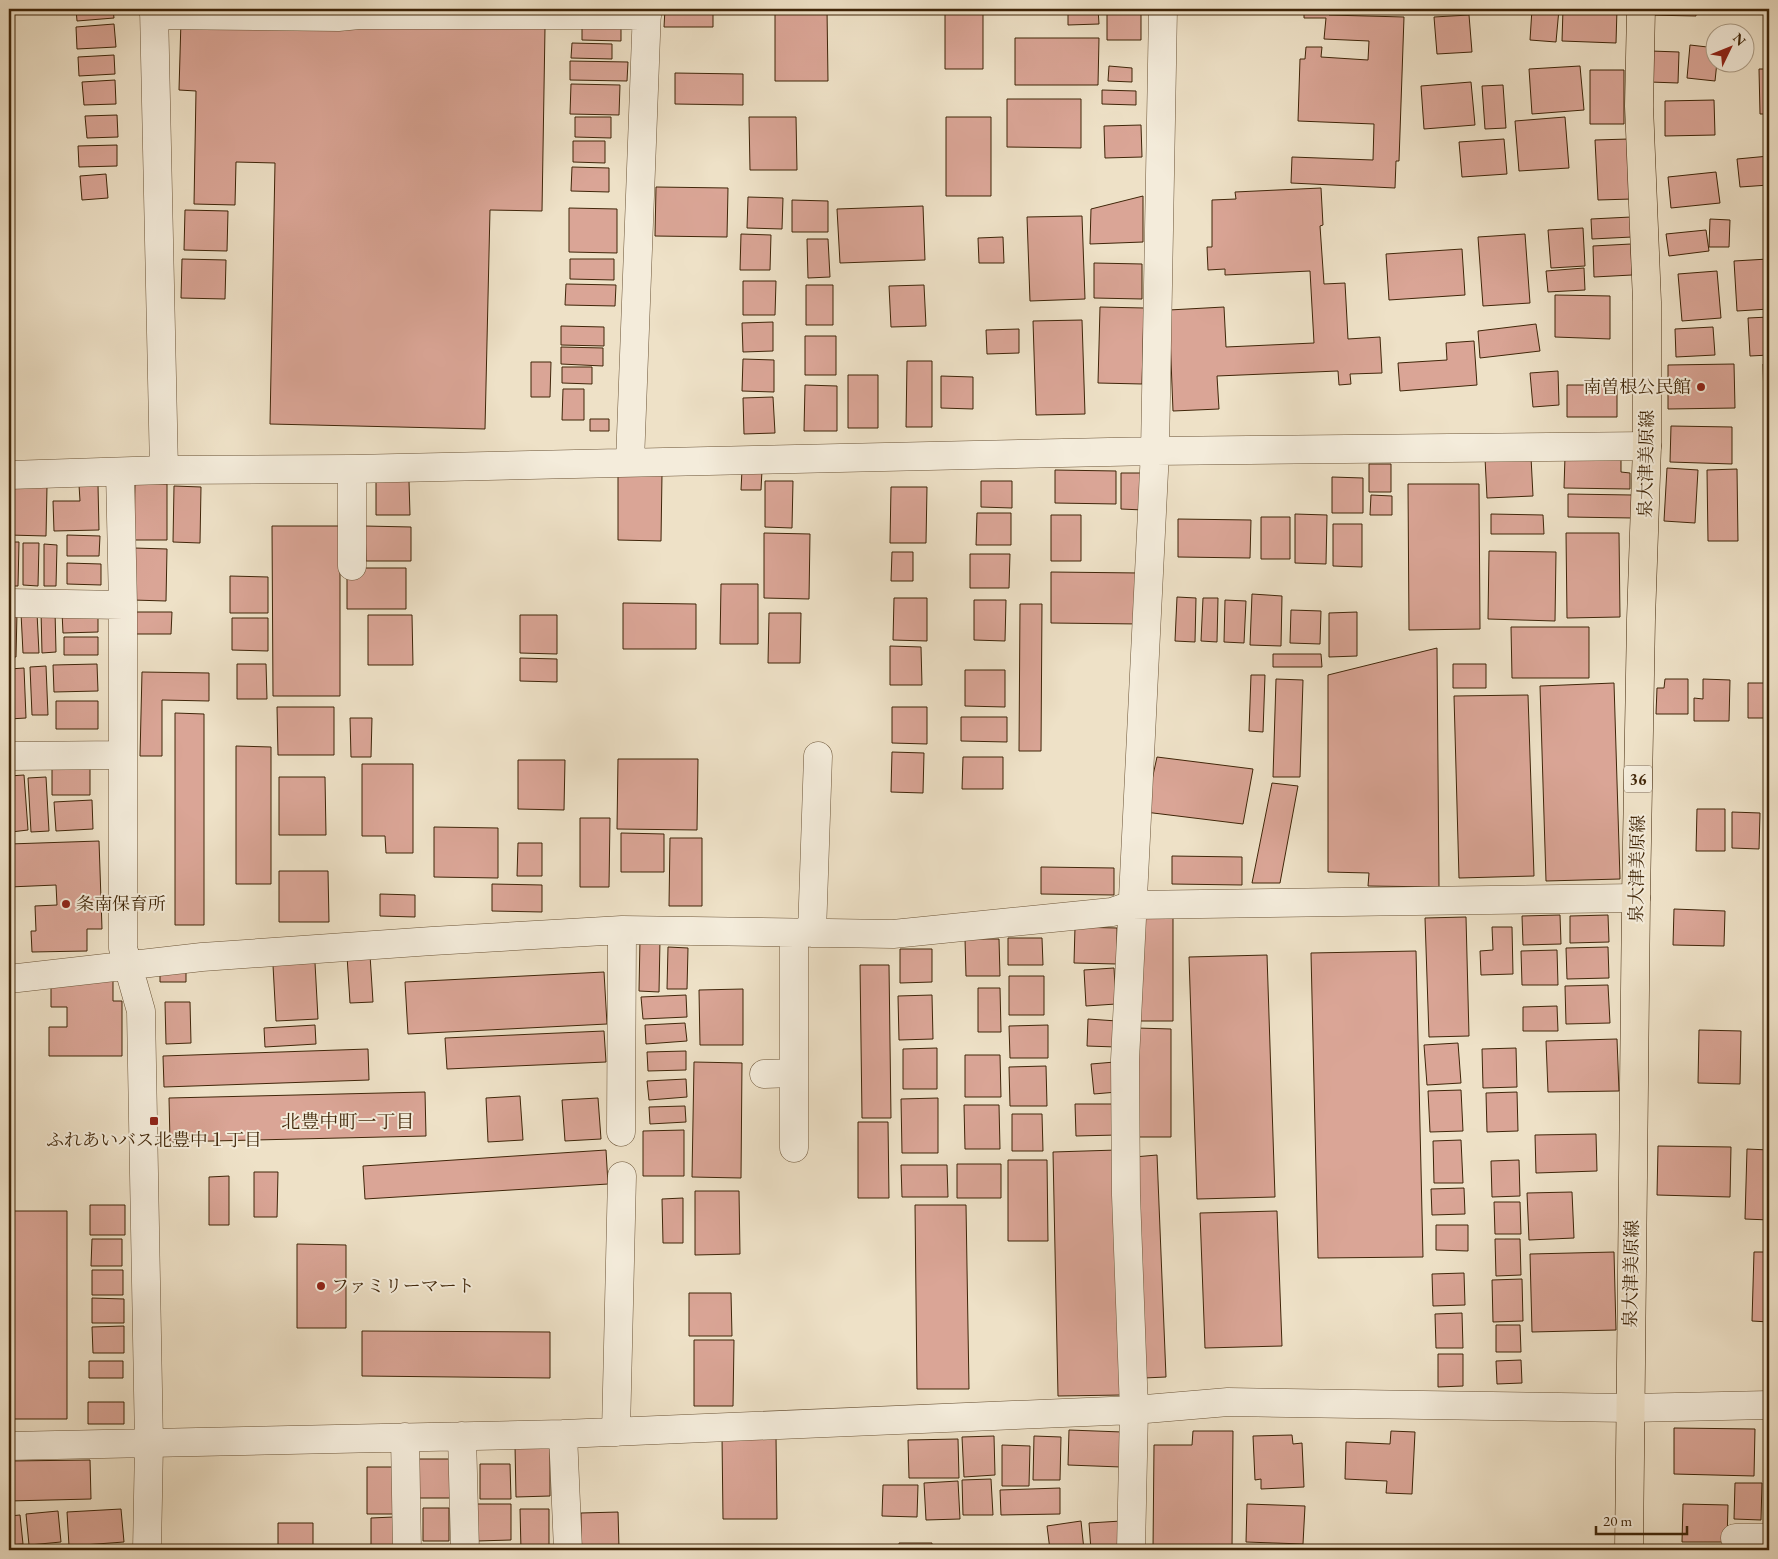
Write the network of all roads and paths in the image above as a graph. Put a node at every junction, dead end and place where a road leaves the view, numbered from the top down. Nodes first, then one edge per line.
1 (1163, 9) edge
2 (1640, 9) edge
3 (154, 12) edge
4 (359, 12) edge
5 (488, 12) edge
6 (647, 13) edge
7 (1647, 446) junction
8 (1155, 451) junction
9 (630, 462) junction
10 (352, 469) junction
11 (164, 470) junction
12 (120, 472) junction
13 (9, 475) edge
14 (352, 566) dead end
15 (9, 603) edge
16 (123, 605) junction
17 (123, 755) junction
18 (12, 756) dead end
19 (818, 756) dead end
20 (1636, 898) junction
21 (1132, 905) junction
22 (622, 930) junction
23 (803, 933) junction
24 (127, 966) junction
25 (9, 979) edge
26 (794, 1073) junction
27 (764, 1074) dead end
28 (621, 1132) dead end
29 (794, 1148) dead end
30 (622, 1176) dead end
31 (1769, 1405) edge
32 (1630, 1408) junction
33 (1134, 1410) junction
34 (616, 1432) junction
35 (563, 1434) junction
36 (462, 1436) junction
37 (405, 1437) junction
38 (149, 1444) junction
39 (9, 1446) edge
40 (1735, 1538) dead end
41 (1769, 1538) edge
42 (148, 1550) edge
43 (407, 1550) edge
44 (465, 1550) edge
45 (568, 1550) edge
46 (1131, 1550) edge
47 (1628, 1550) edge

1 - 8 street
2 - 7 main road, 泉大津美原線 / 36
3 - 4 street
3 - 11 street
4 - 5 street
5 - 6 street
6 - 9 street
7 - 8 street
7 - 20 main road, 泉大津美原線 / 36
8 - 9 street
8 - 21 street
9 - 10 street
10 - 11 street
10 - 14 street
11 - 12 street
12 - 13 street
12 - 16 street
15 - 16 street
16 - 17 street
17 - 18 street
17 - 24 street
19 - 23 street
20 - 21 street
20 - 32 main road, 泉大津美原線 / 36
21 - 23 street
21 - 33 street
22 - 23 street
22 - 24 street
22 - 28 street
23 - 26 street
24 - 25 street
24 - 38 street
26 - 27 street
26 - 29 street
30 - 34 street
31 - 32 street
32 - 33 street
32 - 47 main road, 泉大津美原線 / 36
33 - 34 street
33 - 46 street
34 - 35 street
35 - 36 street
35 - 45 street
36 - 37 street
36 - 44 street
37 - 38 street
37 - 43 street
38 - 39 street
38 - 42 street
40 - 41 street

